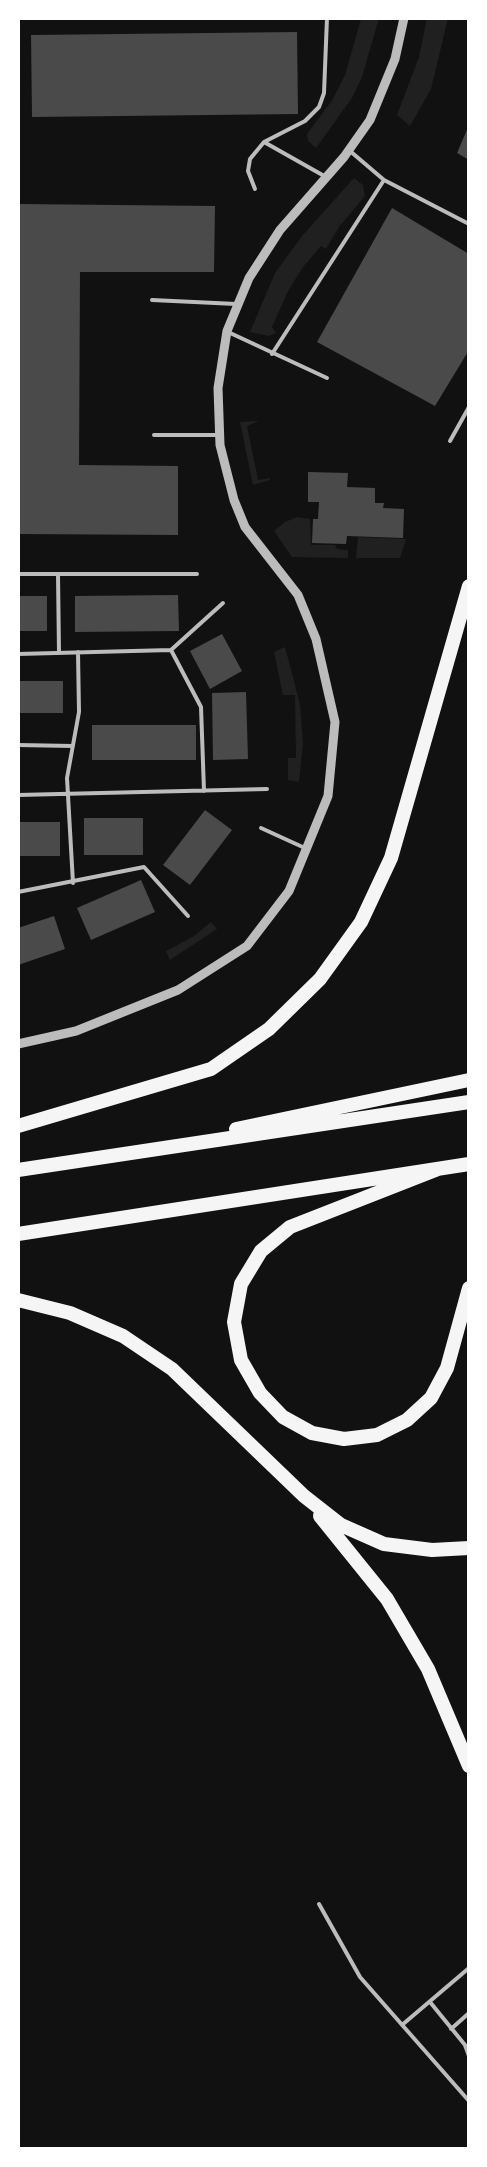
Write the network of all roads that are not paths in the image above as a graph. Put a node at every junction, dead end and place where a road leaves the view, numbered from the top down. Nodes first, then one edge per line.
1 (327, 18) edge
2 (404, 18) edge
3 (264, 142) junction
4 (350, 150) junction
5 (327, 178) junction
6 (384, 180) junction
7 (255, 189) dead end
8 (469, 224) edge
9 (152, 300) dead end
10 (237, 304) junction
11 (227, 331) junction
12 (272, 354) junction
13 (327, 378) dead end
14 (469, 406) edge
15 (154, 435) dead end
16 (219, 435) junction
17 (450, 441) dead end
18 (18, 574) edge
19 (58, 574) junction
20 (197, 574) dead end
21 (469, 586) edge
22 (222, 603) dead end
23 (171, 650) junction
24 (78, 652) junction
25 (59, 653) junction
26 (18, 654) edge
27 (18, 745) edge
28 (73, 746) junction
29 (267, 789) dead end
30 (204, 791) junction
31 (18, 795) edge
32 (68, 795) junction
33 (261, 828) dead end
34 (308, 849) junction
35 (73, 883) junction
36 (18, 892) edge
37 (188, 916) dead end
38 (18, 1044) edge
39 (469, 1080) edge
40 (469, 1102) edge
41 (18, 1126) edge
42 (87, 1160) junction
43 (469, 1164) edge
44 (438, 1169) junction
45 (18, 1170) edge
46 (18, 1234) edge
47 (469, 1288) edge
48 (18, 1300) edge
49 (304, 1496) junction
50 (469, 1548) edge
51 (469, 1766) edge
52 (319, 1905) dead end
53 (469, 1968) edge
54 (430, 2002) junction
55 (469, 2013) edge
56 (402, 2025) junction
57 (451, 2028) junction
58 (467, 2045) edge
59 (469, 2056) edge
60 (469, 2102) edge

1 - 3 lane
2 - 4 street
3 - 5 lane
3 - 7 lane
4 - 5 street
4 - 6 lane
5 - 10 street
6 - 8 lane
6 - 12 lane
9 - 10 lane
10 - 11 street
11 - 12 lane
11 - 16 street
12 - 13 lane
14 - 17 lane
15 - 16 lane
16 - 34 street
18 - 19 lane
19 - 20 lane
19 - 25 lane
21 - 41 highway
22 - 23 lane
23 - 24 lane
23 - 30 lane
24 - 25 lane
24 - 28 lane
25 - 26 lane
27 - 28 lane
28 - 32 lane
29 - 30 lane
30 - 32 lane
31 - 32 lane
32 - 35 lane
33 - 34 lane
34 - 38 street
35 - 36 lane
35 - 37 lane
39 - 42 highway
40 - 42 highway
42 - 45 highway
43 - 44 highway
44 - 46 highway
44 - 47 highway
48 - 49 highway
49 - 50 highway
49 - 51 highway
52 - 56 lane
53 - 54 lane
54 - 56 lane
54 - 57 lane
55 - 57 lane
56 - 60 lane
57 - 58 lane
58 - 59 lane

